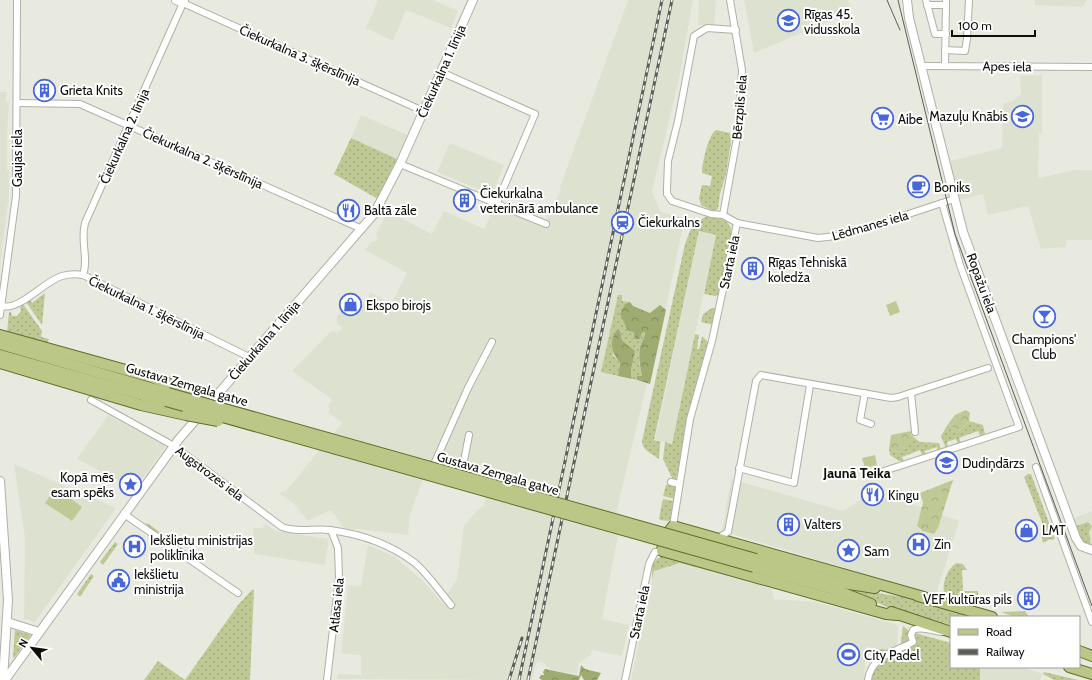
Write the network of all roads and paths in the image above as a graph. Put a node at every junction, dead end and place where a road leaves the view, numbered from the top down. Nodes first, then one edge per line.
1 (17, 0) edge
2 (473, 0) edge
3 (730, 0) edge
4 (907, 0) edge
5 (969, 0) edge
6 (181, 1) edge
7 (946, 2) edge
8 (927, 3) edge
9 (933, 25) junction
10 (946, 26) junction
11 (736, 30) junction
12 (946, 34) junction
13 (946, 50) junction
14 (921, 66) junction
15 (945, 66) junction
16 (1092, 67) edge
17 (441, 72) junction
18 (17, 103) junction
19 (424, 111) junction
20 (128, 125) junction
21 (400, 164) junction
22 (954, 199) junction
23 (497, 203) junction
24 (942, 203) junction
25 (723, 214) junction
26 (737, 223) junction
27 (546, 224) dead end
28 (362, 229) junction
29 (83, 275) junction
30 (2, 306) junction
31 (0, 315) edge
32 (0, 334) edge
33 (492, 342) dead end
34 (0, 344) edge
35 (0, 356) edge
36 (248, 357) junction
37 (0, 363) edge
38 (988, 368) dead end
39 (810, 385) junction
40 (864, 393) junction
41 (911, 393) junction
42 (91, 400) dead end
43 (871, 424) dead end
44 (273, 427) junction
45 (915, 432) dead end
46 (469, 435) dead end
47 (174, 446) junction
48 (464, 461) dead end
49 (1036, 467) dead end
50 (739, 468) junction
51 (881, 472) dead end
52 (429, 478) dead end
53 (0, 481) edge
54 (671, 482) dead end
55 (680, 484) junction
56 (124, 514) junction
57 (673, 526) junction
58 (331, 530) junction
59 (728, 532) junction
60 (718, 538) junction
61 (736, 542) junction
62 (1092, 550) edge
63 (662, 551) junction
64 (755, 563) junction
65 (238, 593) dead end
66 (924, 597) junction
67 (451, 605) dead end
68 (897, 615) junction
69 (989, 616) edge
70 (1092, 621) edge
71 (8, 622) junction
72 (39, 632) junction
73 (950, 632) edge
74 (1080, 651) edge
75 (1092, 656) edge
76 (1072, 668) edge
77 (1092, 674) edge
78 (4, 680) edge
79 (327, 680) edge
80 (625, 680) edge
81 (868, 680) edge

1 - 18 street, Gaujas iela
2 - 17 street, Čiekurkalna 1. līnija
3 - 11 street, Bērzpils iela
4 - 14 street, Ropažu iela
5 - 13 street
6 - 19 street, Čiekurkalna 3. šķērslīnija
6 - 20 street, Čiekurkalna 2. līnija
7 - 8 street
7 - 10 street
8 - 9 street
9 - 10 street
9 - 12 street
10 - 12 street
11 - 25 street, Bērzpils iela
11 - 25 street, Starta iela
12 - 13 street
13 - 15 street
14 - 15 street, Apes iela
14 - 22 street, Ropažu iela
15 - 16 street, Apes iela
17 - 19 street, Čiekurkalna 1. līnija
17 - 23 street
18 - 20 street, Čiekurkalna 2. šķērslīnija
18 - 30 street, Gaujas iela
19 - 21 street, Čiekurkalna 1. līnija
20 - 28 street, Čiekurkalna 2. šķērslīnija
20 - 29 street, Čiekurkalna 2. līnija
21 - 23 street
21 - 28 street, Čiekurkalna 1. līnija
22 - 24 street, Lēdmanes iela
22 - 62 street, Ropažu iela
23 - 27 street
24 - 26 street, Lēdmanes iela
24 - 51 street, Ropažu iela
25 - 26 street, Starta iela
26 - 55 street, Starta iela
28 - 36 street, Čiekurkalna 1. līnija
29 - 30 street, Čiekurkalna 1. šķērslīnija
29 - 36 street, Čiekurkalna 1. šķērslīnija
30 - 31 street, Gaujas iela
32 - 44 main road, bridge
33 - 52 street
34 - 44 main road, Gustava Zemgala gatve, bridge
35 - 44 main road, Gustava Zemgala gatve, bridge
36 - 47 street, Čiekurkalna 1. līnija
37 - 44 main road, bridge
38 - 41 street
39 - 40 street
39 - 50 street
39 - 50 street
40 - 41 street
40 - 43 street
41 - 45 street
42 - 47 street, Augstrozes iela
44 - 64 main road, Gustava Zemgala gatve, bridge
46 - 48 street
47 - 56 street, Čiekurkalna 1. līnija
47 - 58 street, Augstrozes iela
49 - 70 street
50 - 59 street
53 - 71 street
54 - 55 street
55 - 57 street, Starta iela
56 - 65 street
56 - 72 street, Čiekurkalna 1. līnija
57 - 60 main road
57 - 63 main road
58 - 67 street, Augstrozes iela
58 - 79 street, Atlasa iela
59 - 60 street
59 - 61 street
60 - 61 main road
61 - 66 main road
63 - 68 main road
63 - 80 street, Starta iela
64 - 66 main road, Gustava Zemgala gatve
64 - 68 main road, Gustava Zemgala gatve
66 - 69 main road, Gustava Zemgala gatve
68 - 73 main road, Gustava Zemgala gatve
71 - 72 street
71 - 78 street
72 - 78 street, Čiekurkalna 1. līnija
73 - 81 street
74 - 75 main road
76 - 77 main road

